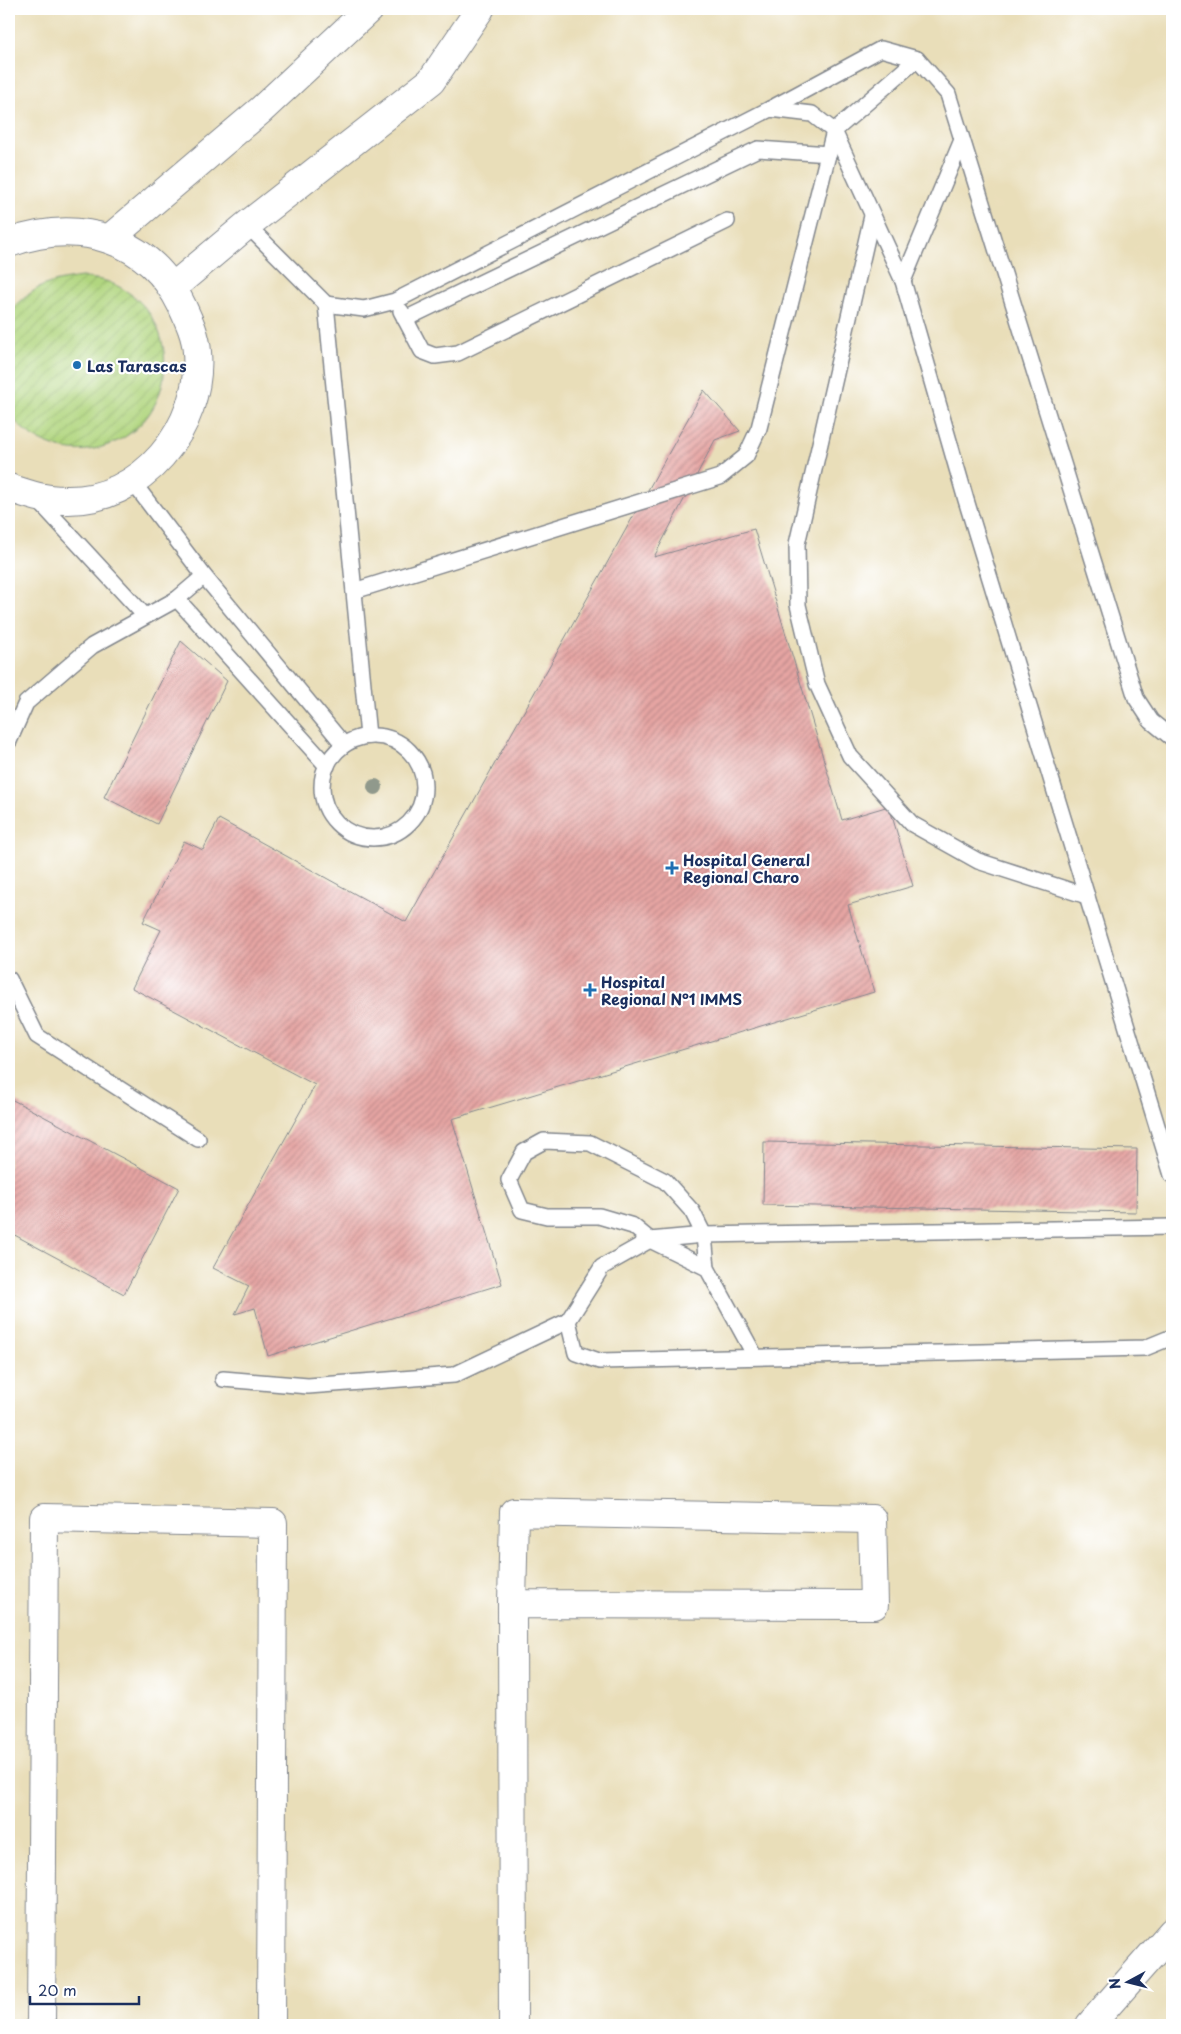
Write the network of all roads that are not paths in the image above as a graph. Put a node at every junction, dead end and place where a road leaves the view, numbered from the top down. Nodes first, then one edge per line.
1 (369, 9) edge
2 (480, 9) edge
3 (917, 59) junction
4 (770, 109) junction
5 (834, 131) junction
6 (962, 140) junction
7 (829, 154) junction
8 (872, 216) junction
9 (727, 221) dead end
10 (247, 225) junction
11 (109, 239) junction
12 (9, 242) edge
13 (903, 281) junction
14 (173, 287) junction
15 (395, 300) junction
16 (326, 304) junction
17 (405, 319) junction
18 (132, 481) junction
19 (9, 488) edge
20 (35, 497) junction
21 (204, 576) junction
22 (354, 591) junction
23 (177, 598) junction
24 (145, 616) junction
25 (368, 736) junction
26 (1172, 738) edge
27 (9, 740) edge
28 (344, 745) junction
29 (327, 766) junction
30 (1087, 896) junction
31 (9, 979) edge
32 (198, 1139) dead end
33 (1172, 1175) edge
34 (1172, 1227) edge
35 (704, 1235) junction
36 (650, 1240) junction
37 (707, 1268) junction
38 (568, 1321) junction
39 (1172, 1337) edge
40 (1145, 1348) junction
41 (1172, 1348) edge
42 (755, 1356) junction
43 (223, 1379) dead end
44 (512, 1604) junction
45 (1172, 1932) edge
46 (41, 2025) edge
47 (271, 2025) edge
48 (513, 2025) edge
49 (1090, 2025) edge

1 - 11 street
2 - 10 street
3 - 4 lane
3 - 5 lane
3 - 6 lane
4 - 5 lane
4 - 15 lane
5 - 7 lane
5 - 8 lane
6 - 13 lane
6 - 26 lane
7 - 17 lane
7 - 22 lane
8 - 13 lane
8 - 30 lane
9 - 17 lane
10 - 14 street
10 - 16 lane
11 - 12 street
11 - 14 street
13 - 30 lane
14 - 18 street
15 - 16 lane
15 - 17 lane
16 - 22 lane
18 - 20 street
18 - 21 lane
19 - 20 street
20 - 24 lane
21 - 23 lane
21 - 28 lane
22 - 25 lane
23 - 24 lane
23 - 29 lane
24 - 27 lane
25 - 28 lane
25 - 29 lane
28 - 29 lane
30 - 33 lane
31 - 32 lane
34 - 35 lane
35 - 36 lane
35 - 36 lane
35 - 37 lane
36 - 37 lane
36 - 38 lane
37 - 42 lane
38 - 42 lane
38 - 43 lane
39 - 40 lane
40 - 41 lane
40 - 42 lane
44 - 44 street
44 - 48 street
45 - 49 street
46 - 47 street

